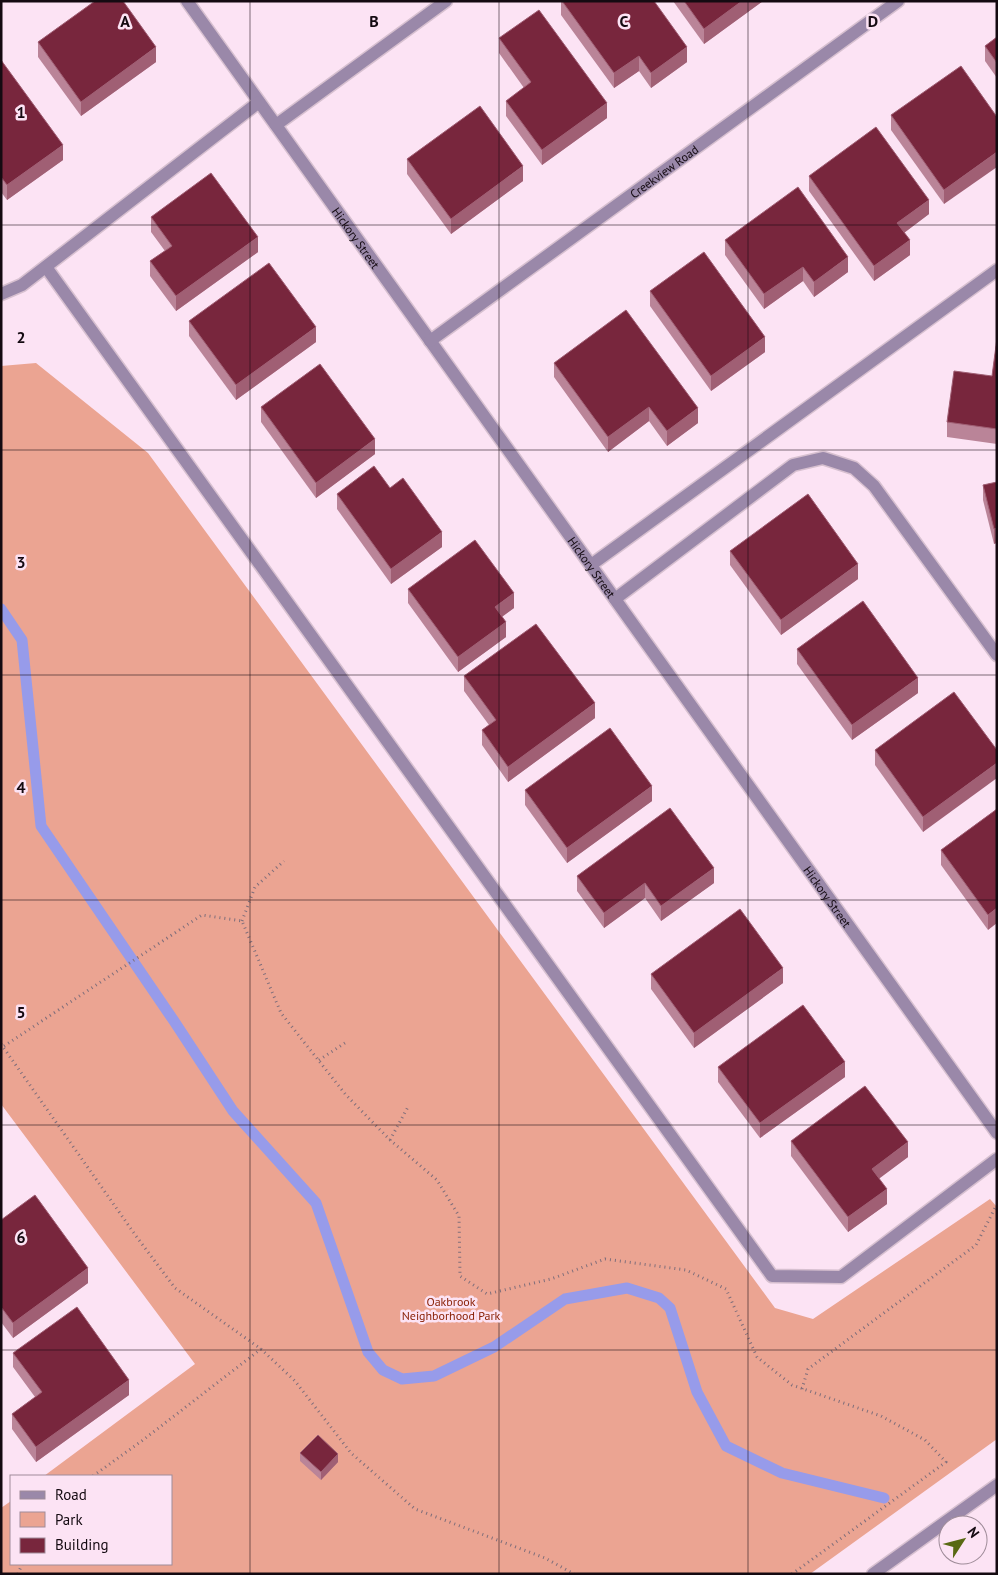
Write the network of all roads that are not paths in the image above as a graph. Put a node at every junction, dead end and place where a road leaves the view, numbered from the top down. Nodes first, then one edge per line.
1 (188, 1) edge
2 (446, 1) edge
3 (898, 1) edge
4 (259, 102) junction
5 (276, 125) junction
6 (46, 267) junction
7 (997, 270) edge
8 (1, 294) edge
9 (430, 341) junction
10 (591, 565) junction
11 (615, 599) junction
12 (997, 655) edge
13 (997, 1133) edge
14 (997, 1159) edge
15 (997, 1485) edge
16 (873, 1574) edge

1 - 4 street, Hickory Street
2 - 5 street
3 - 9 street, Creekview Road
4 - 5 street, Hickory Street
4 - 6 street
5 - 9 street, Hickory Street
6 - 8 street
6 - 14 street
7 - 10 street
9 - 10 street, Hickory Street
10 - 11 street, Hickory Street
11 - 12 street
11 - 13 street, Hickory Street
15 - 16 street

